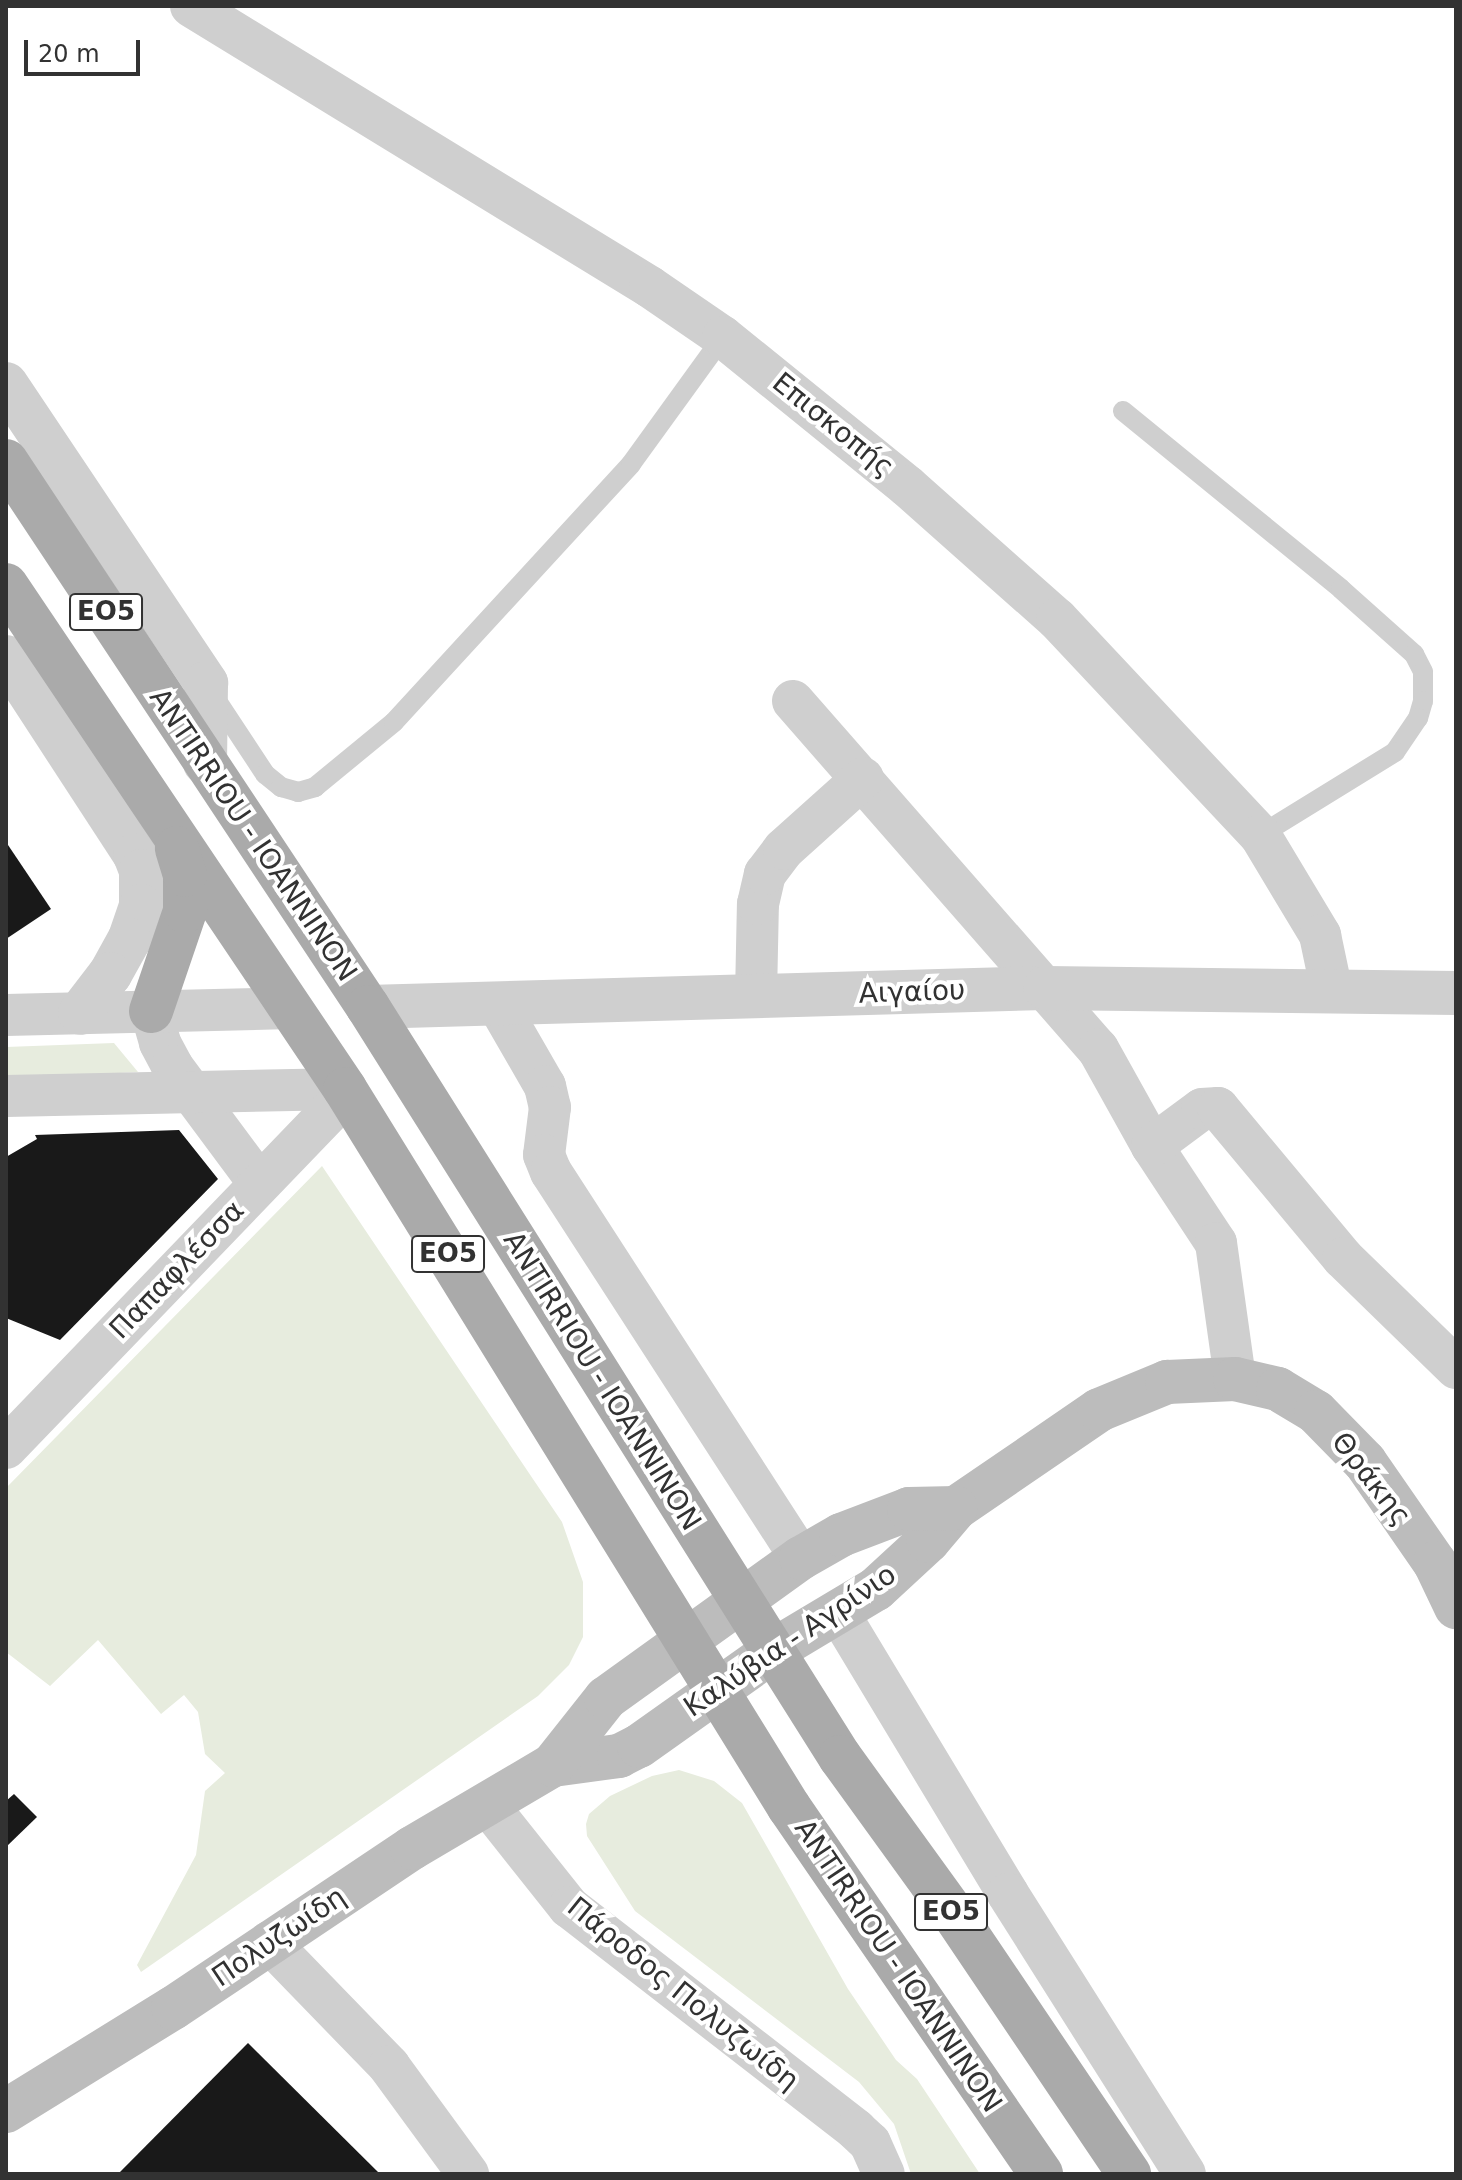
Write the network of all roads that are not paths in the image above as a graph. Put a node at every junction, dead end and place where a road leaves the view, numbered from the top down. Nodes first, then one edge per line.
1 (191, 6) edge
2 (723, 337) junction
3 (6, 384) edge
4 (1123, 411) dead end
5 (6, 461) edge
6 (6, 585) edge
7 (6, 657) edge
8 (206, 683) junction
9 (793, 701) dead end
10 (205, 763) junction
11 (863, 778) junction
12 (168, 827) junction
13 (1260, 835) junction
14 (1045, 988) junction
15 (1332, 992) junction
16 (1456, 993) edge
17 (756, 996) junction
18 (497, 1003) junction
19 (368, 1007) junction
20 (291, 1008) junction
21 (151, 1011) junction
22 (80, 1013) junction
23 (6, 1015) edge
24 (188, 1089) junction
25 (347, 1091) junction
26 (6, 1096) edge
27 (1152, 1146) junction
28 (259, 1183) junction
29 (1456, 1368) edge
30 (1235, 1379) junction
31 (6, 1448) edge
32 (956, 1508) junction
33 (801, 1558) junction
34 (739, 1601) junction
35 (1456, 1607) edge
36 (838, 1612) junction
37 (687, 1637) junction
38 (774, 1650) junction
39 (716, 1689) junction
40 (553, 1765) junction
41 (487, 1804) junction
42 (269, 1942) junction
43 (6, 2111) edge
44 (468, 2174) edge
45 (884, 2174) edge
46 (1041, 2174) edge
47 (1129, 2174) edge
48 (1185, 2174) edge

1 - 2 street, Επισκοπής
2 - 8 lane
2 - 13 street, Επισκοπής
3 - 8 street
4 - 13 lane
5 - 10 main road, ANTIRRIOU - IOANNINON / ΕΟ5
6 - 12 main road, ANTIRRIOU - IOANNINON / ΕΟ5
7 - 22 street
8 - 10 street
9 - 11 street
10 - 19 main road, ANTIRRIOU - IOANNINON / ΕΟ5
11 - 14 street
11 - 17 street
12 - 20 main road, ANTIRRIOU - IOANNINON / ΕΟ5
12 - 21 main road
13 - 15 street, Επισκοπής
14 - 15 street, Αιγαίου
14 - 17 street, Αιγαίου
14 - 27 street
15 - 16 street, Αιγαίου
17 - 18 street, Αιγαίου
18 - 19 street, Αιγαίου
18 - 33 street
19 - 34 main road, ANTIRRIOU - IOANNINON / ΕΟ5
20 - 21 street
20 - 25 main road, ANTIRRIOU - IOANNINON / ΕΟ5
21 - 22 street
21 - 24 street
22 - 23 street
24 - 25 street
24 - 26 street
24 - 28 street
25 - 28 street, Παπαφλέσσα
25 - 37 main road, ANTIRRIOU - IOANNINON / ΕΟ5
27 - 29 street
27 - 30 street
28 - 31 street, Παπαφλέσσα
30 - 32 main road, Θράκης
30 - 35 main road, Θράκης
32 - 33 main road, Καλύβια - Αγρίνιο
32 - 36 main road, Καλύβια - Αγρίνιο
33 - 34 main road, Καλύβια - Αγρίνιο
34 - 37 main road, Καλύβια - Αγρίνιο
34 - 38 main road, ANTIRRIOU - IOANNINON / ΕΟ5
36 - 38 main road, Καλύβια - Αγρίνιο
36 - 48 street
37 - 39 main road, ANTIRRIOU - IOANNINON / ΕΟ5
37 - 40 main road, Καλύβια - Αγρίνιο
38 - 39 main road, Καλύβια - Αγρίνιο
38 - 47 main road, ANTIRRIOU - IOANNINON / ΕΟ5
39 - 40 main road, Καλύβια - Αγρίνιο
39 - 46 main road, ANTIRRIOU - IOANNINON / ΕΟ5
40 - 41 main road, Πολυζωίδη
41 - 42 main road, Πολυζωίδη
41 - 45 street, Πάροδος Πολυζωίδη
42 - 43 main road, Πολυζωίδη
42 - 44 street

